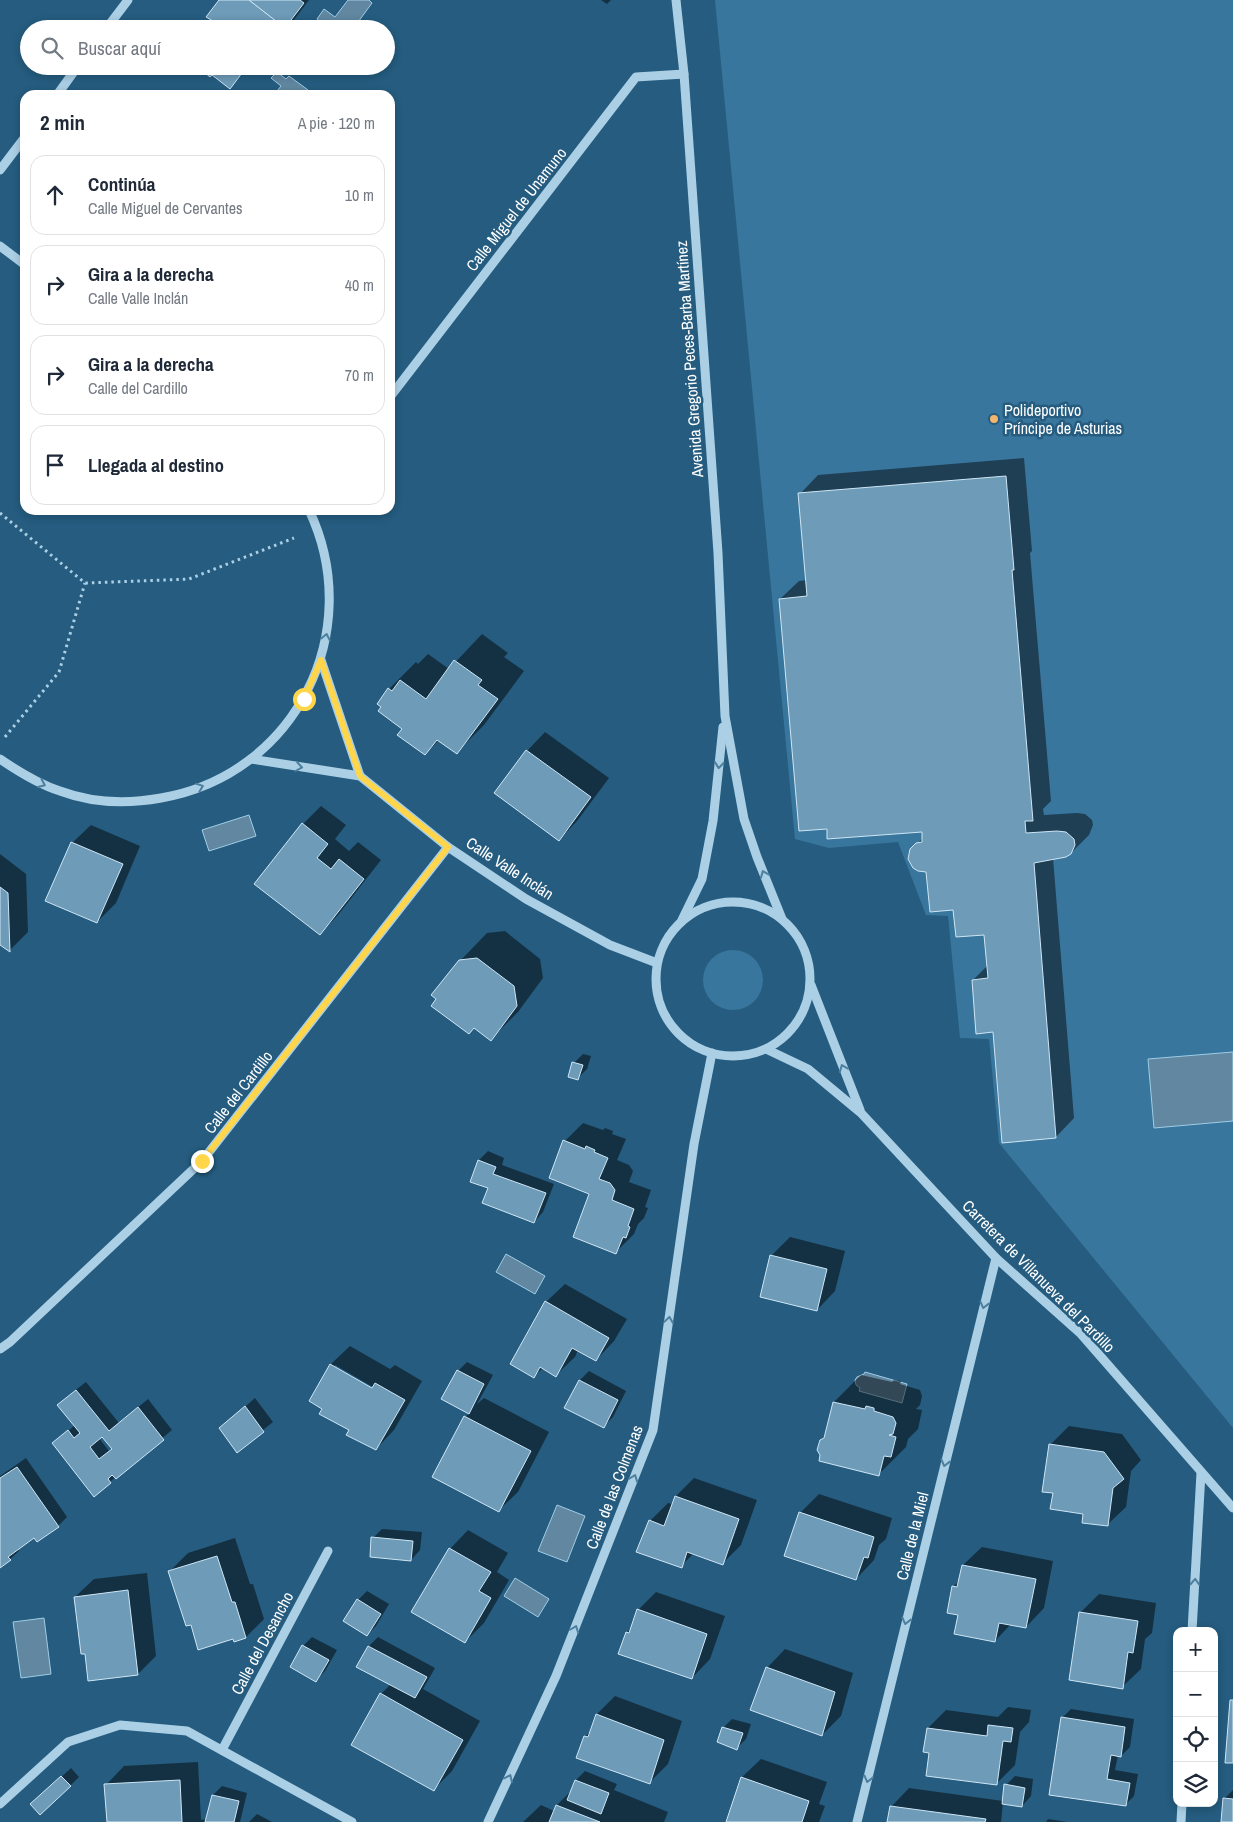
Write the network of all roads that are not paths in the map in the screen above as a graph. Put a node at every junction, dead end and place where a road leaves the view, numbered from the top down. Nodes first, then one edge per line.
1 (128, 0) edge
2 (676, 0) edge
3 (113, 20) edge
4 (684, 74) junction
5 (71, 75) edge
6 (61, 90) edge
7 (20, 144) edge
8 (0, 170) edge
9 (0, 246) edge
10 (20, 261) edge
11 (395, 390) edge
12 (312, 515) edge
13 (321, 660) junction
14 (725, 716) junction
15 (0, 759) edge
16 (251, 759) junction
17 (360, 776) junction
18 (448, 847) junction
19 (782, 919) junction
20 (682, 920) junction
21 (657, 963) junction
22 (810, 984) junction
23 (766, 1049) junction
24 (712, 1053) junction
25 (861, 1113) junction
26 (996, 1258) junction
27 (0, 1349) edge
28 (1201, 1473) junction
29 (1233, 1508) edge
30 (328, 1551) dead end
31 (1192, 1627) edge
32 (222, 1750) junction
33 (0, 1804) edge
34 (1182, 1807) edge
35 (352, 1822) edge
36 (488, 1822) edge
37 (857, 1822) edge
38 (1181, 1822) edge

1 - 3 street
2 - 4 street, Avenida Gregorio Peces-Barba Martínez
4 - 11 street, Calle Miguel de Unamuno
4 - 14 street, Avenida Gregorio Peces-Barba Martínez
5 - 6 street
7 - 8 street
9 - 10 street
13 -> 12 street
13 - 16 street
13 - 17 street
19 -> 14 street, Avenida Gregorio Peces-Barba Martínez
14 -> 20 street, Avenida Gregorio Peces-Barba Martínez
15 -> 16 street
16 -> 17 street
17 - 18 street, Calle Valle Inclán
18 - 21 street, Calle Valle Inclán
18 - 27 street, Calle del Cardillo
19 - 20 street
19 - 22 street
20 - 21 street
21 - 24 street
22 - 23 street
25 -> 22 street, Carretera de Villanueva del Pardillo
23 - 24 street
23 - 25 street, Carretera de Villanueva del Pardillo
36 -> 24 street, Calle de las Colmenas
25 - 26 street, Carretera de Villanueva del Pardillo
26 - 28 street, Carretera de Villanueva del Pardillo
26 -> 37 street, Calle de la Miel
28 - 29 street, Carretera de Villanueva del Pardillo
31 -> 28 street
30 - 32 street, Calle del Desancho
32 - 33 street
32 - 35 street
34 - 38 street

